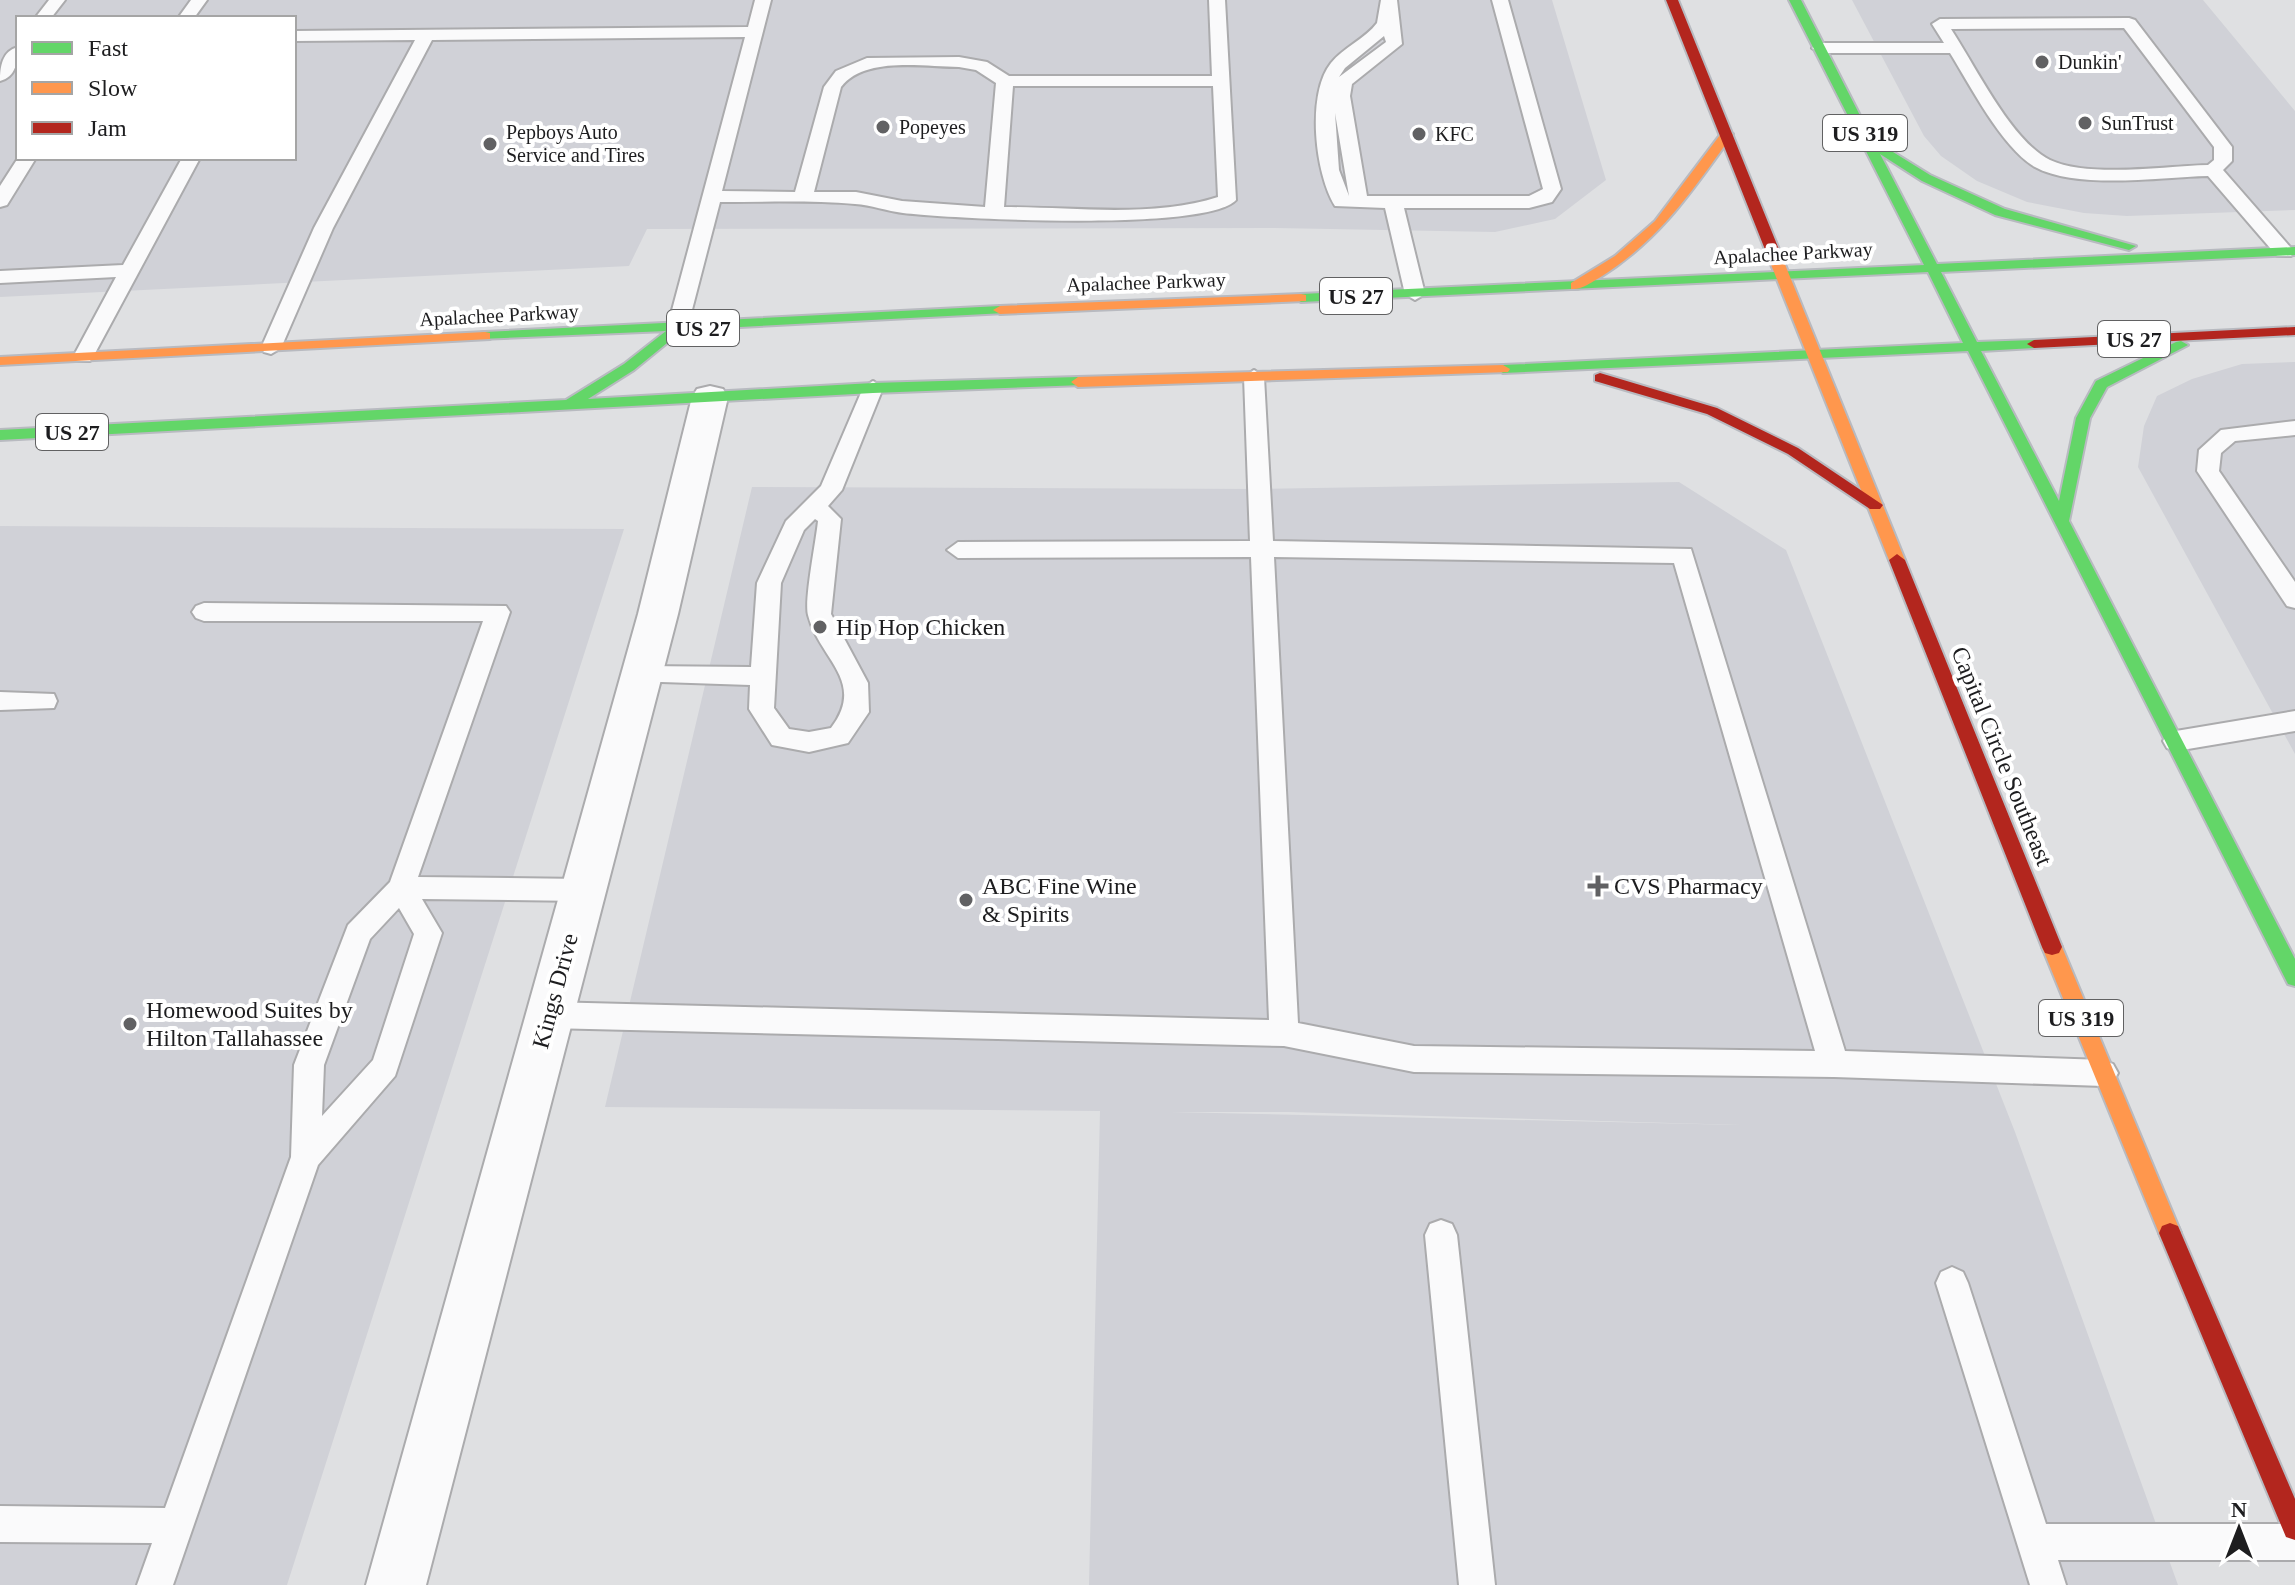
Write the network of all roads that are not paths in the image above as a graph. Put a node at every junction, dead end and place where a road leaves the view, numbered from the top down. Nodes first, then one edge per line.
1 (57, 0) edge
2 (763, 0) edge
3 (1217, 0) edge
4 (1500, 0) edge
5 (1672, 0) edge
6 (1795, 0) edge
7 (1390, 7) edge
8 (45, 16) edge
9 (754, 32) junction
10 (426, 35) junction
11 (296, 36) edge
12 (1820, 48) junction
13 (1955, 48) junction
14 (16, 55) edge
15 (0, 76) edge
16 (1005, 81) junction
17 (1221, 81) junction
18 (1727, 134) junction
19 (1869, 142) junction
20 (26, 160) edge
21 (190, 160) edge
22 (2213, 170) junction
23 (713, 196) junction
24 (803, 197) junction
25 (0, 201) edge
26 (1393, 202) junction
27 (994, 213) junction
28 (2289, 252) edge
29 (2170, 257) junction
30 (1932, 267) junction
31 (129, 271) junction
32 (1782, 276) junction
33 (0, 277) edge
34 (1576, 287) junction
35 (1415, 294) junction
36 (677, 329) junction
37 (2295, 331) edge
38 (2202, 335) junction
39 (1973, 347) junction
40 (271, 348) junction
41 (1812, 355) junction
42 (83, 357) junction
43 (0, 361) edge
44 (1562, 367) junction
45 (1254, 377) junction
46 (873, 388) junction
47 (710, 397) junction
48 (569, 405) junction
49 (2295, 428) edge
50 (0, 435) edge
51 (1875, 505) junction
52 (814, 506) junction
53 (2063, 518) junction
54 (1261, 549) junction
55 (958, 550) dead end
56 (2295, 600) edge
57 (204, 612) dead end
58 (641, 675) junction
59 (763, 676) junction
60 (0, 701) edge
61 (45, 701) dead end
62 (2295, 721) edge
63 (2176, 741) junction
64 (401, 888) junction
65 (583, 890) junction
66 (2295, 978) edge
67 (548, 1015) junction
68 (1284, 1033) junction
69 (1834, 1064) junction
70 (2103, 1073) junction
71 (306, 1157) junction
72 (1441, 1235) dead end
73 (1952, 1283) dead end
74 (0, 1524) edge
75 (175, 1526) junction
76 (2295, 1528) edge
77 (2034, 1542) junction
78 (2295, 1542) edge
79 (155, 1585) edge
80 (396, 1585) edge
81 (1477, 1585) edge
82 (2048, 1585) edge

1 - 8 lane
2 - 9 lane
3 - 17 lane
4 - 26 lane
5 - 18 main road, Capital Circle Southeast / US 319
6 - 12 main road, US 319
7 - 26 lane
9 - 10 lane
9 - 23 lane
10 - 11 lane
10 - 40 lane
12 - 13 lane
12 - 19 main road, US 319
13 - 22 lane
13 - 22 lane
14 - 15 lane
16 - 17 lane
16 - 24 lane
16 - 27 lane
17 - 27 lane
18 - 32 main road, Capital Circle Southeast / US 319
18 - 34 main road
19 - 29 main road
19 - 30 main road, US 319
20 - 25 lane
21 - 31 lane
22 - 28 lane
23 - 24 lane
23 - 36 lane
24 - 27 lane
26 - 35 lane
28 - 29 main road, Apalachee Parkway / US 27
29 - 30 main road, Apalachee Parkway / US 27
30 - 32 main road, Apalachee Parkway / US 27
30 - 39 main road, US 319
31 - 33 lane
31 - 42 lane
32 - 34 main road, Apalachee Parkway / US 27
32 - 41 main road, Capital Circle Southeast / US 319
34 - 35 main road, Apalachee Parkway / US 27
35 - 36 main road, Apalachee Parkway / US 27
36 - 40 main road, Apalachee Parkway / US 27
36 - 48 main road
37 - 38 main road, US 27
38 - 39 main road, US 27
38 - 53 main road
39 - 41 main road, US 27
39 - 53 main road, US 319
40 - 42 main road, Apalachee Parkway / US 27
41 - 44 main road, US 27
41 - 51 main road, Capital Circle Southeast / US 319
42 - 43 main road, Apalachee Parkway / US 27
44 - 45 main road, US 27
44 - 51 main road
45 - 46 main road, US 27
45 - 54 lane
46 - 47 main road, US 27
46 - 52 lane
47 - 48 main road, US 27
47 - 58 street, Kings Drive
48 - 50 main road, US 27
49 - 56 lane
51 - 70 main road, Capital Circle Southeast / US 319
52 - 59 lane
52 - 59 lane
53 - 63 main road, US 319
54 - 55 lane
54 - 68 lane
54 - 69 lane
57 - 64 lane
58 - 59 lane
58 - 65 street, Kings Drive
60 - 61 lane
62 - 63 lane
63 - 66 main road, US 319
64 - 65 lane
64 - 71 lane
64 - 71 lane
65 - 67 street, Kings Drive
67 - 68 lane
67 - 80 street, Kings Drive
68 - 69 lane
69 - 70 lane
70 - 76 main road, Capital Circle Southeast / US 319
71 - 75 lane
72 - 81 lane
73 - 77 lane
74 - 75 lane
75 - 79 lane
77 - 78 lane
77 - 82 lane

